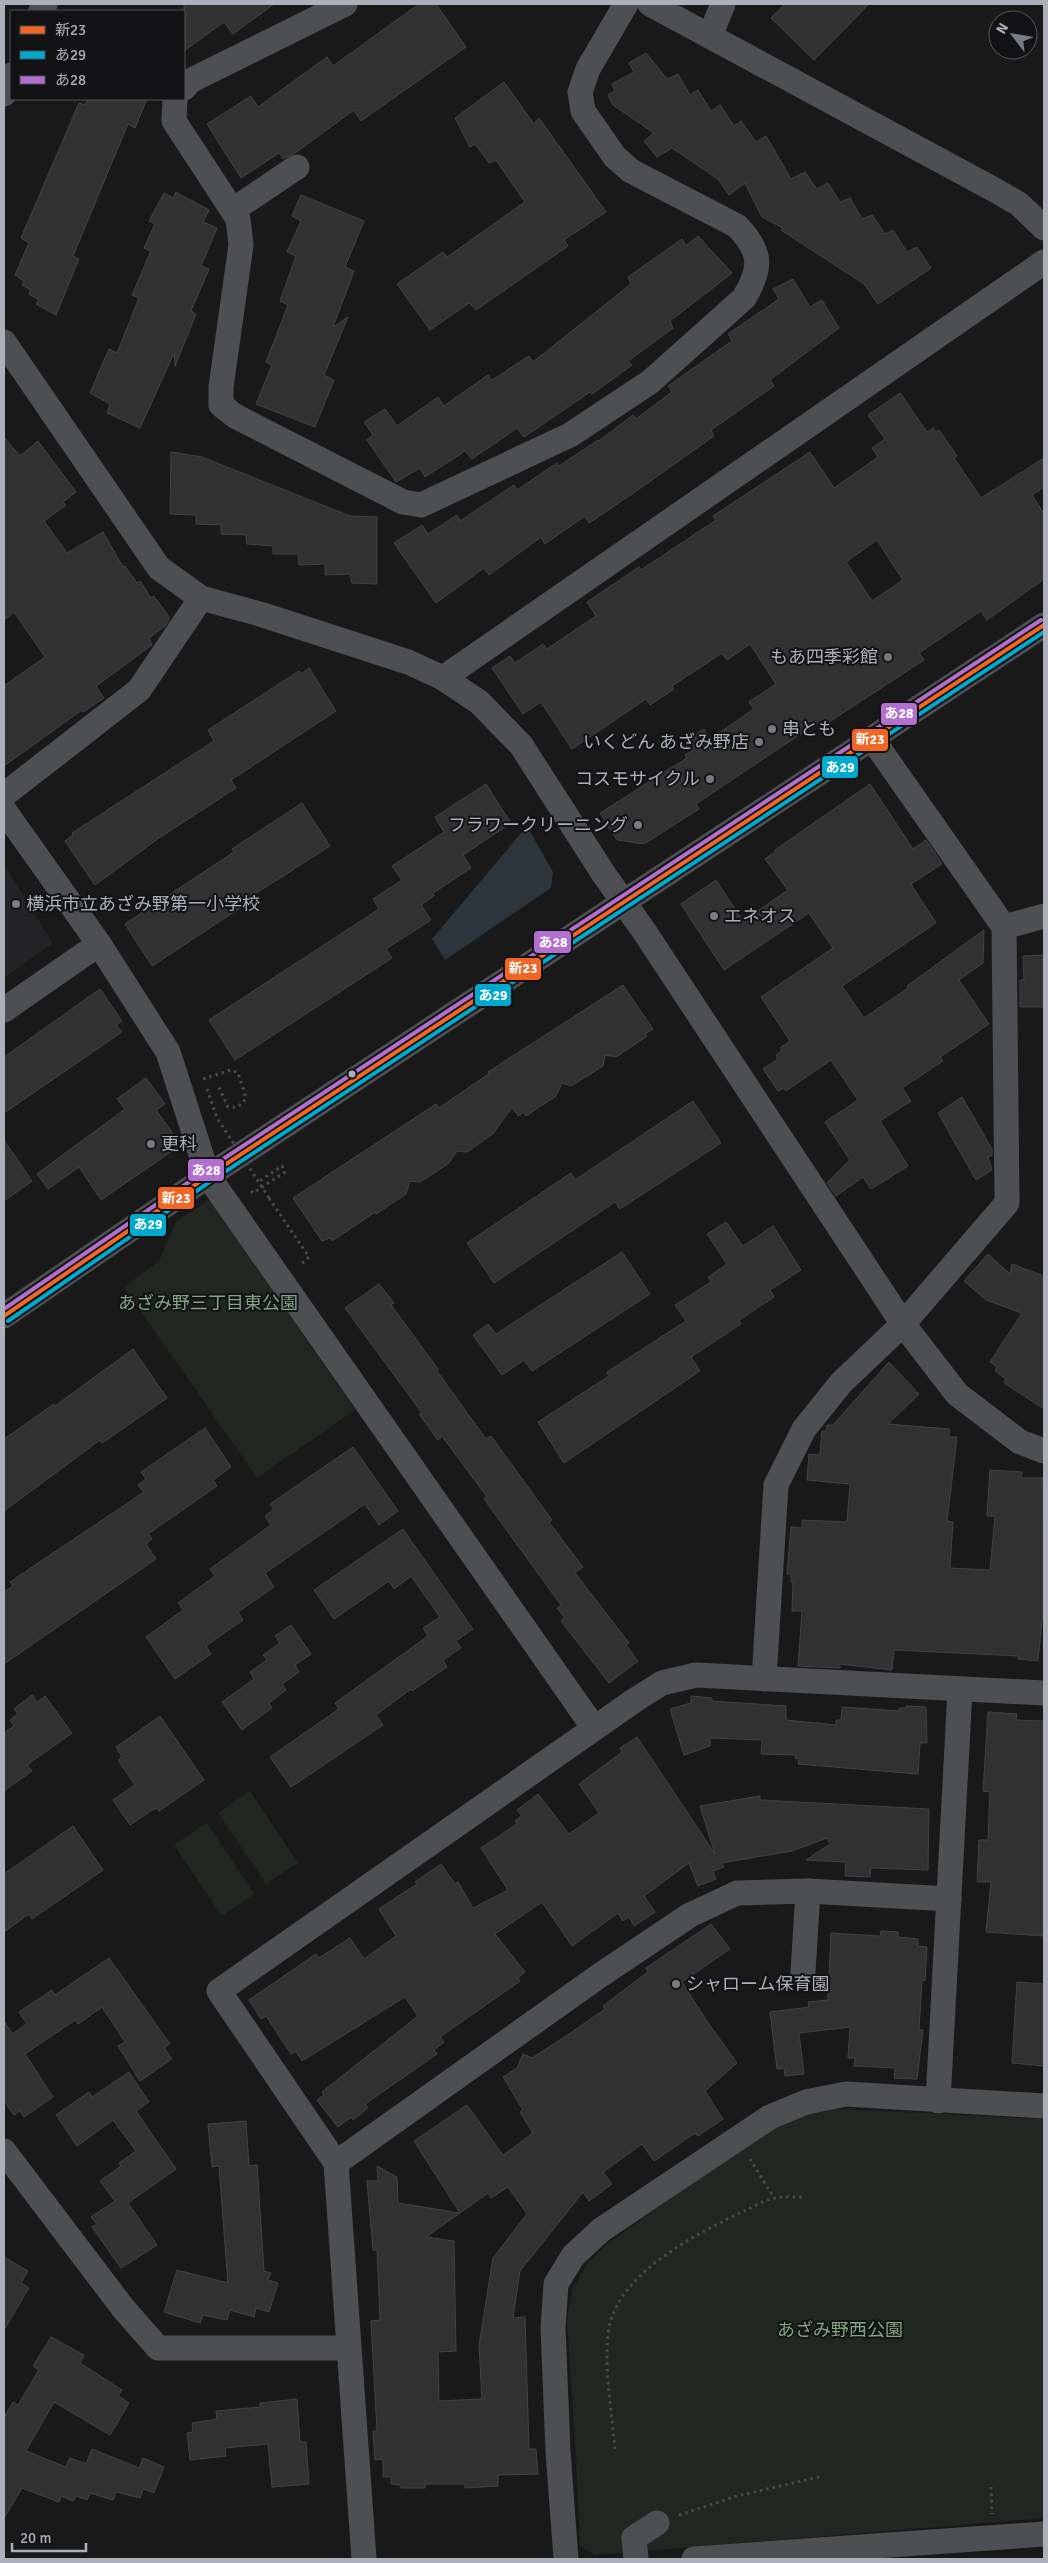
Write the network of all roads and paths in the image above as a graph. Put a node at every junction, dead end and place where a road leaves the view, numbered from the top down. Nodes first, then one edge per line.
1 (345, 4) edge
2 (626, 4) edge
3 (650, 4) edge
4 (723, 4) edge
5 (710, 36) junction
6 (10, 78) edge
7 (185, 87) edge
8 (4, 94) edge
9 (175, 100) edge
10 (297, 168) dead end
11 (233, 210) junction
12 (1044, 228) edge
13 (1044, 262) edge
14 (7, 355) edge
15 (201, 598) junction
16 (1044, 625) edge
17 (443, 678) junction
18 (873, 740) junction
19 (4, 795) edge
20 (4, 810) edge
21 (623, 903) junction
22 (1044, 916) edge
23 (1004, 927) junction
24 (99, 944) junction
25 (4, 1010) edge
26 (203, 1079) dead end
27 (218, 1085) dead end
28 (207, 1089) dead end
29 (208, 1176) junction
30 (258, 1182) junction
31 (225, 1199) junction
32 (278, 1276) junction
33 (4, 1316) edge
34 (903, 1324) junction
35 (1044, 1452) edge
36 (764, 1680) junction
37 (960, 1690) junction
38 (1044, 1693) edge
39 (594, 1728) junction
40 (808, 1891) junction
41 (949, 1899) junction
42 (803, 1972) dead end
43 (938, 2101) junction
44 (1044, 2106) edge
45 (738, 2140) junction
46 (4, 2151) edge
47 (336, 2163) junction
48 (802, 2197) dead end
49 (774, 2198) junction
50 (348, 2348) junction
51 (615, 2449) dead end
52 (823, 2476) dead end
53 (657, 2522) joint
54 (1044, 2534) edge
55 (986, 2549) edge
56 (364, 2559) edge
57 (566, 2559) edge
58 (636, 2559) edge
59 (694, 2559) edge

1 - 7 street
2 - 11 street
3 - 5 street
4 - 5 street
5 - 12 street
6 - 8 street
9 - 11 street
10 - 11 street
13 - 17 street
14 - 15 street
15 - 17 street
15 - 19 street
16 - 18 street
17 - 21 street
18 - 21 street
18 - 23 street
20 - 24 street
21 - 29 street
21 - 34 street
22 - 23 street
23 - 34 street
24 - 25 street
24 - 29 street
26 - 27 path
28 - 30 path, bridge
29 - 31 street
29 - 33 street
30 - 31 path
30 - 32 path, bridge
31 - 32 street
32 - 39 street
34 - 35 street
34 - 36 street
36 - 37 street
36 - 39 street
37 - 38 street
37 - 41 street
39 - 47 street
40 - 41 street
40 - 42 street
40 - 47 street
41 - 43 street
43 - 44 street
43 - 45 street
45 - 49 path
45 - 57 street
46 - 50 street
47 - 50 street
48 - 49 path
49 - 51 path
50 - 56 street
52 - 53 path
53 - 58 street
54 - 55 street
55 - 59 street

